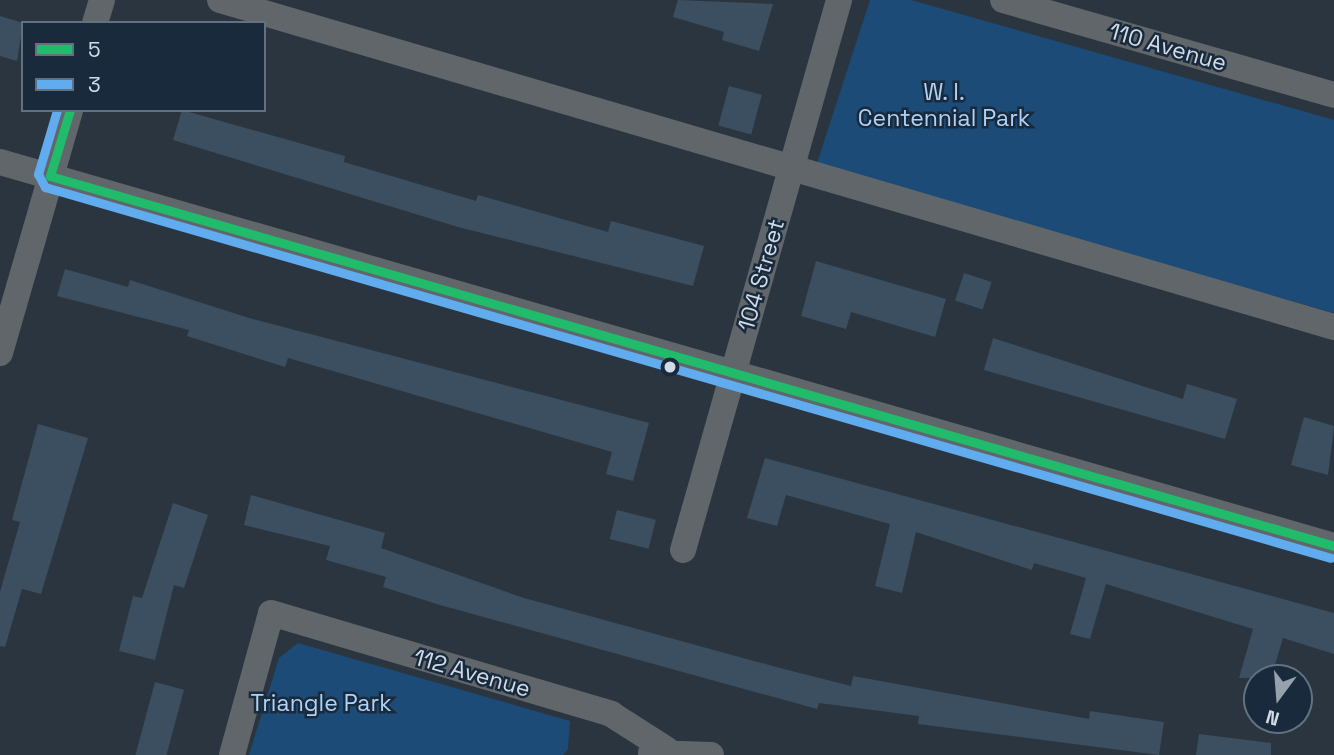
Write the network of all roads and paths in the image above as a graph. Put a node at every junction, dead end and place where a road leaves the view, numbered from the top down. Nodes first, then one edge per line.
1 (102, 0) edge
2 (220, 0) edge
3 (839, 0) edge
4 (1003, 0) edge
5 (96, 21) edge
6 (1334, 95) edge
7 (68, 112) edge
8 (0, 162) edge
9 (792, 167) junction
10 (50, 176) junction
11 (1334, 327) edge
12 (0, 353) edge
13 (733, 373) junction
14 (1334, 546) edge
15 (682, 550) dead end
16 (654, 752) edge
17 (232, 755) edge
18 (711, 755) edge

1 - 5 street
2 - 9 street
3 - 9 street, 104 Street
4 - 6 street, 110 Avenue
7 - 10 street
8 - 10 street
9 - 11 street
9 - 13 street, 104 Street
10 - 12 street
10 - 13 street
13 - 14 street
13 - 15 street, 104 Street
16 - 17 street, 112 Avenue
16 - 18 street, 112 Avenue

